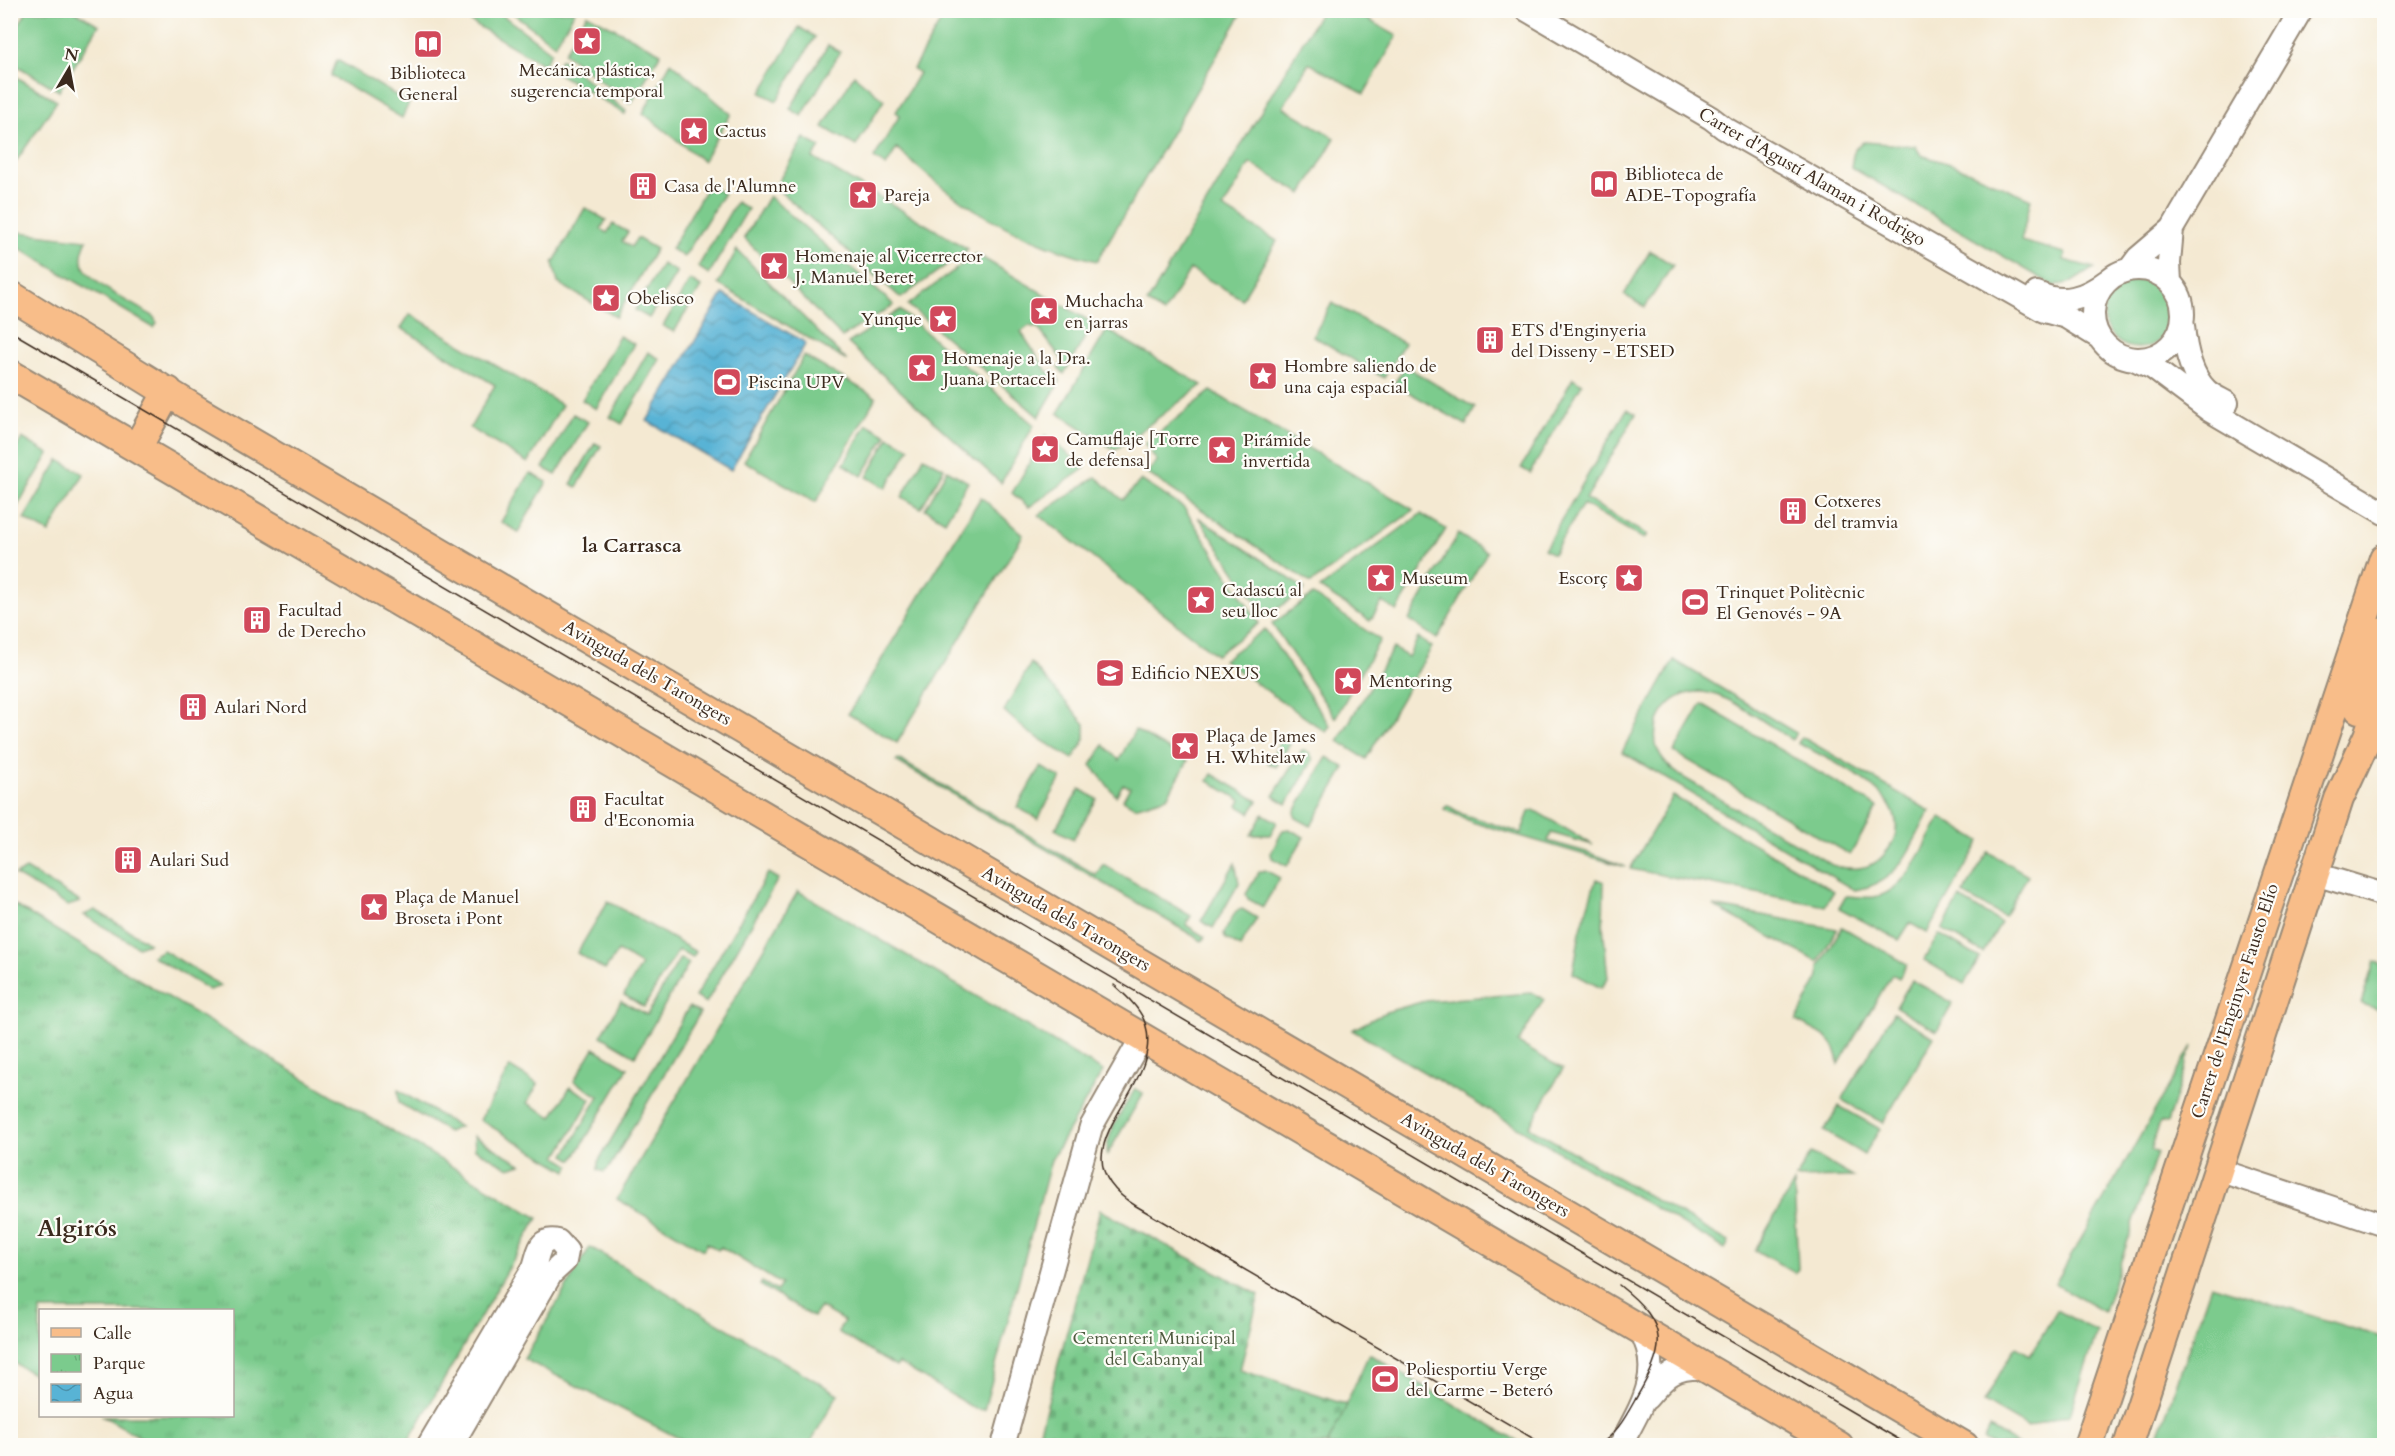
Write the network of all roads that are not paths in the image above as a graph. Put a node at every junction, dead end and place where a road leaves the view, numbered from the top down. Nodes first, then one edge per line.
1 (1527, 10) edge
2 (2301, 10) edge
3 (1552, 12) edge
4 (2172, 229) junction
5 (2129, 270) junction
6 (2107, 281) junction
7 (2170, 282) junction
8 (10, 295) edge
9 (2182, 326) junction
10 (2100, 338) junction
11 (2136, 360) junction
12 (10, 374) edge
13 (168, 392) junction
14 (137, 448) junction
15 (2385, 496) edge
16 (2385, 513) edge
17 (2385, 558) edge
18 (2385, 632) edge
19 (2385, 687) edge
20 (2339, 799) junction
21 (2315, 874) junction
22 (2385, 895) edge
23 (1142, 1037) junction
24 (2218, 1170) junction
25 (2385, 1225) edge
26 (1640, 1330) junction
27 (1706, 1368) junction
28 (1644, 1401) junction
29 (428, 1446) edge
30 (451, 1446) edge
31 (1003, 1446) edge
32 (1620, 1446) edge
33 (1839, 1446) edge
34 (1964, 1446) edge
35 (2088, 1446) edge
36 (2128, 1446) edge

1 - 10 street, Carrer d'Agustí Alaman i Rodrigo
2 - 4 street
3 - 6 street, Carrer d'Agustí Alaman i Rodrigo
4 - 5 street
4 - 7 street
5 - 6 street
5 - 7 street
6 - 10 street
7 - 9 street
8 - 13 main road, Avinguda dels Tarongers
9 - 11 street
9 - 15 street
10 - 11 street
11 - 16 street
12 - 14 main road
13 - 14 main road
13 - 34 main road, Avinguda dels Tarongers
14 - 23 main road
17 - 35 main road, Carrer de l'Enginyer Fausto Elío
18 - 20 main road, Carrer de l'Enginyer Fausto Elío
19 - 20 main road, Carrer de l'Enginyer Fausto Elío
20 - 21 main road, Carrer de l'Enginyer Fausto Elío
21 - 22 street
21 - 24 main road, Carrer de l'Enginyer Fausto Elío
23 - 26 main road
23 - 31 street
24 - 25 street
24 - 36 main road, Carrer de l'Enginyer Fausto Elío
26 - 27 main road
26 - 28 street
27 - 28 street
27 - 33 main road
28 - 32 street
29 - 30 street

